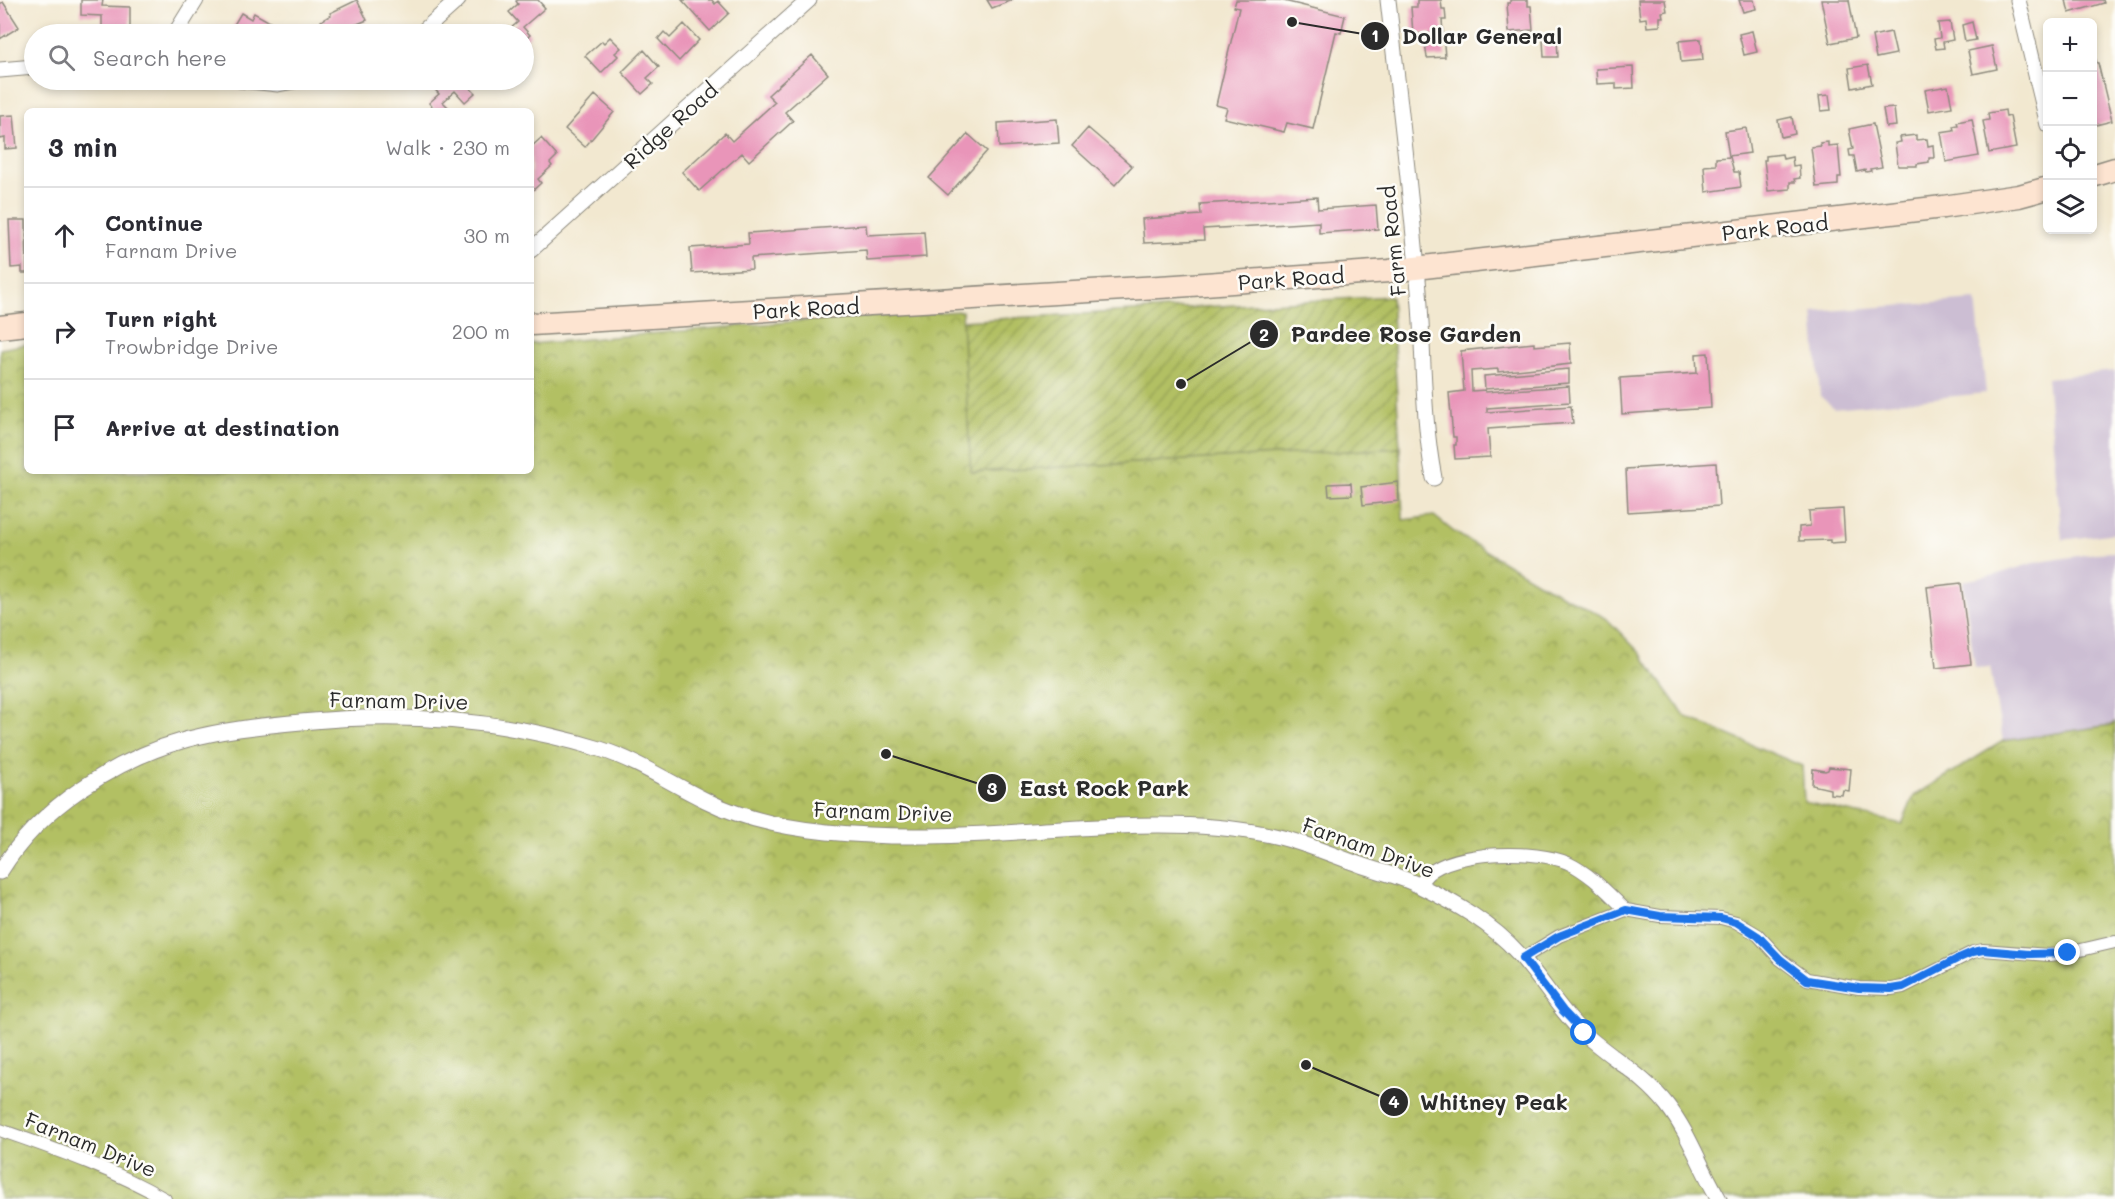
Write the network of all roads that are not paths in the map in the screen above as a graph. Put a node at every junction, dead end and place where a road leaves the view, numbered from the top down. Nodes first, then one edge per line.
1 (196, 0) edge
2 (458, 0) edge
3 (1388, 0) edge
4 (2018, 0) edge
5 (800, 3) edge
6 (182, 24) edge
7 (431, 24) edge
8 (24, 69) edge
9 (0, 70) edge
10 (2043, 104) edge
11 (2115, 169) edge
12 (2097, 174) edge
13 (2043, 189) edge
14 (534, 247) edge
15 (1417, 268) junction
16 (24, 324) edge
17 (534, 324) edge
18 (0, 327) edge
19 (1434, 478) dead end
20 (0, 872) edge
21 (1419, 885) junction
22 (1626, 910) junction
23 (2115, 942) edge
24 (1523, 958) junction
25 (0, 1130) edge
26 (165, 1199) edge
27 (1719, 1199) edge

1 - 6 street
2 - 7 street
3 - 15 street, Farm Road
4 - 10 street
5 - 14 street, Ridge Road
8 - 9 street
11 - 12 main road
13 - 15 main road, Park Road
15 - 17 main road, Park Road
15 - 19 street, Farm Road
16 - 18 main road
20 - 21 street, Farnam Drive
21 - 22 street
21 - 24 street, Farnam Drive
22 - 23 street
22 - 24 street
24 - 27 street, Farnam Drive
25 - 26 street, Farnam Drive

